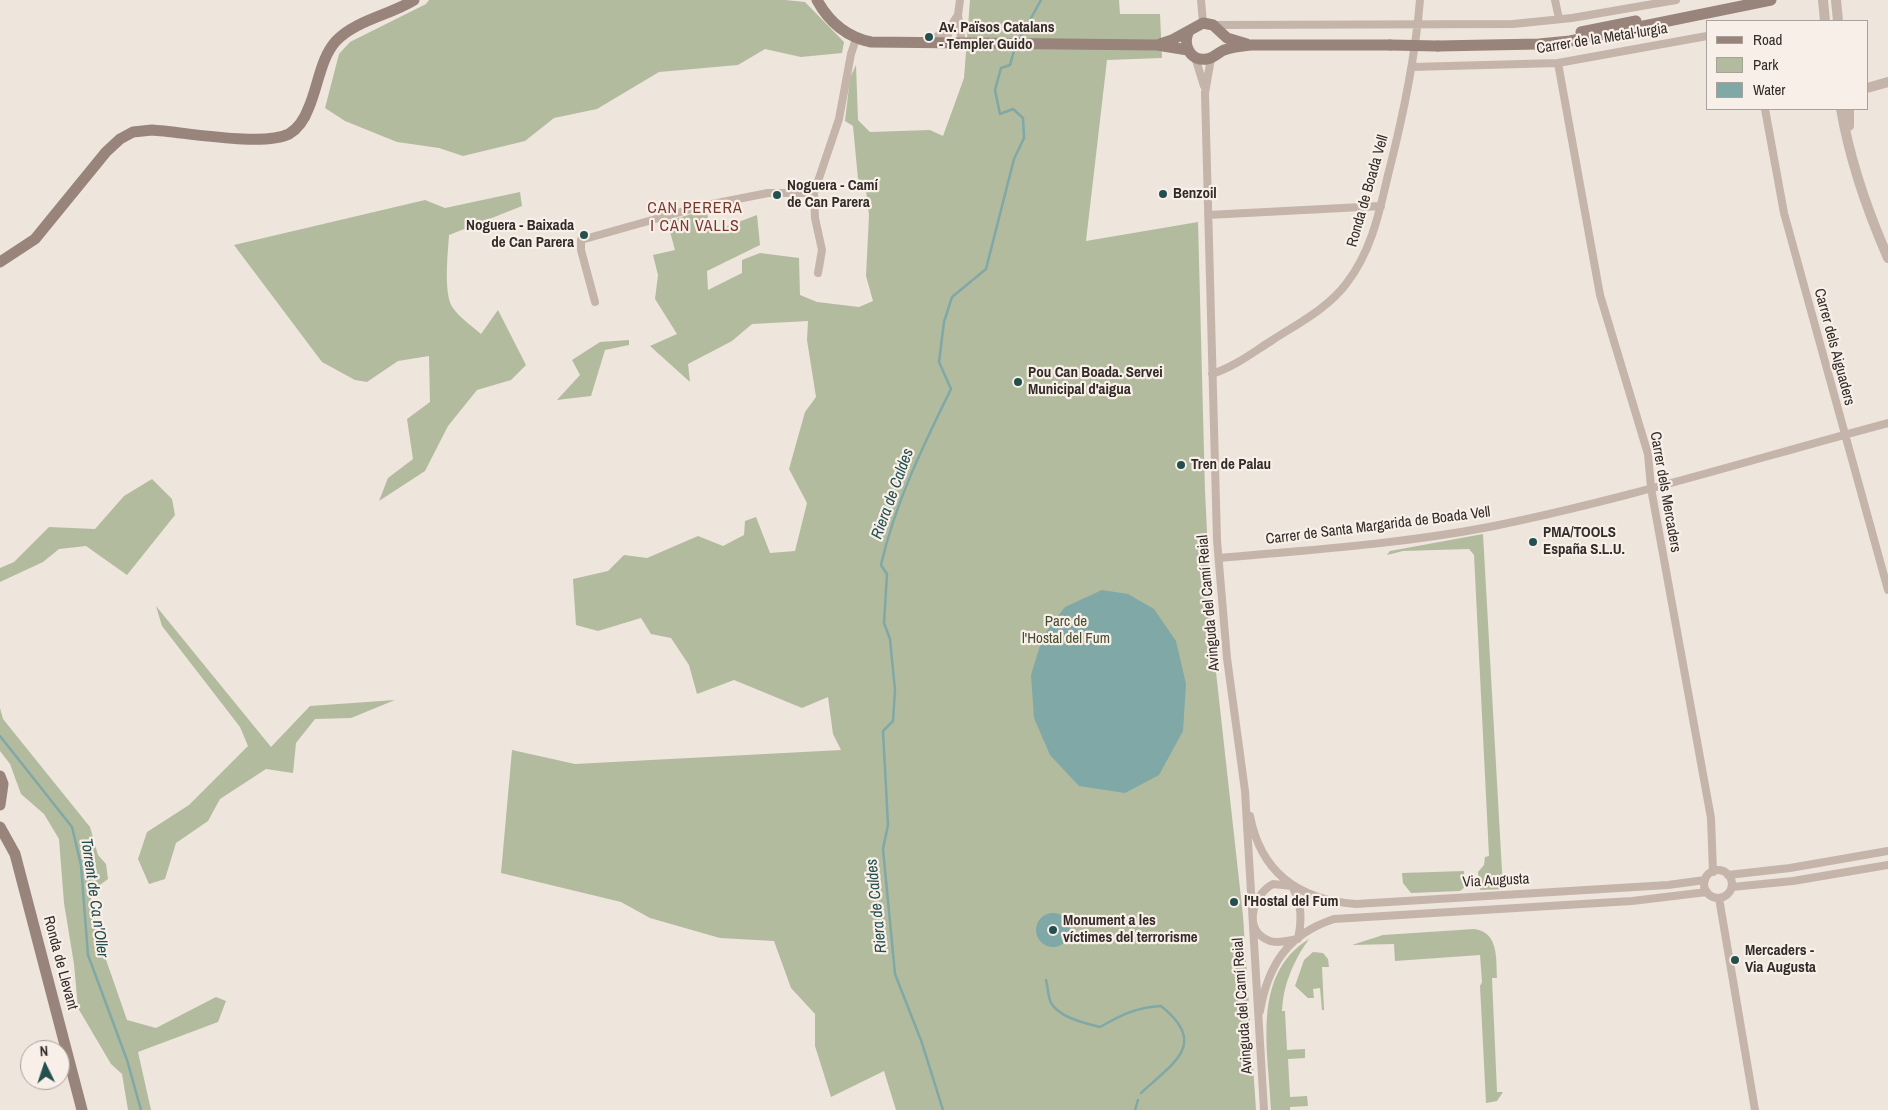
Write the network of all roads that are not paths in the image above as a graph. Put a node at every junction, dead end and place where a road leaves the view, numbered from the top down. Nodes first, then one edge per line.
1 (414, 0) edge
2 (817, 0) edge
3 (960, 0) edge
4 (1201, 0) edge
5 (1420, 0) edge
6 (1555, 0) edge
7 (1676, 0) edge
8 (1771, 0) edge
9 (1823, 0) edge
10 (1830, 0) edge
11 (1836, 0) edge
12 (1733, 1) edge
13 (1755, 2) edge
14 (958, 15) junction
15 (1558, 19) junction
16 (1825, 20) edge
17 (1832, 20) edge
18 (1838, 20) edge
19 (1418, 26) junction
20 (1212, 27) junction
21 (950, 28) junction
22 (1189, 30) junction
23 (1706, 36) edge
24 (856, 39) junction
25 (923, 44) junction
26 (949, 44) junction
27 (962, 45) junction
28 (1157, 45) junction
29 (1252, 45) junction
30 (1510, 45) junction
31 (1191, 53) junction
32 (1214, 56) junction
33 (1558, 63) junction
34 (1412, 67) junction
35 (1868, 82) edge
36 (1883, 83) edge
37 (1868, 88) edge
38 (1206, 93) junction
39 (1765, 110) edge
40 (1834, 110) edge
41 (1841, 110) edge
42 (1849, 110) edge
43 (1846, 138) junction
44 (814, 193) junction
45 (1381, 206) junction
46 (1208, 215) junction
47 (1883, 247) junction
48 (1888, 258) edge
49 (0, 262) edge
50 (818, 273) dead end
51 (594, 302) dead end
52 (1212, 374) junction
53 (1888, 423) edge
54 (1844, 435) junction
55 (1650, 488) junction
56 (1219, 558) junction
57 (1888, 590) edge
58 (0, 776) edge
59 (1245, 791) junction
60 (0, 804) edge
61 (0, 827) edge
62 (1888, 852) edge
63 (1888, 865) edge
64 (1713, 872) junction
65 (1728, 875) junction
66 (1705, 880) junction
67 (1292, 886) junction
68 (1732, 887) junction
69 (1707, 892) junction
70 (1719, 898) junction
71 (1251, 918) junction
72 (1298, 939) junction
73 (1258, 1025) junction
74 (82, 1110) edge
75 (1264, 1110) edge
76 (1755, 1110) edge

1 - 49 main road
2 - 24 main road
3 - 14 street
4 - 20 street
5 - 19 street, Ronda de Boada Vell
6 - 15 street
7 - 15 street
8 - 13 main road
9 - 16 street
10 - 17 street
11 - 18 street
12 - 30 main road
13 - 30 main road
14 - 21 street
14 - 27 street
15 - 19 street
19 - 20 street
19 - 34 street, Ronda de Boada Vell
20 - 22 main road
20 - 29 main road
20 - 32 main road
21 - 25 street
21 - 26 street
22 - 28 main road
22 - 31 main road
23 - 33 street, Carrer de la Metal·lurgia
24 - 25 main road
24 - 44 street
25 - 26 main road
26 - 27 main road
27 - 28 main road
28 - 31 main road
29 - 30 main road, bridge
29 - 32 main road
31 - 32 main road
31 - 38 street, Avinguda del Camí Reial
32 - 38 street, Avinguda del Camí Reial
33 - 34 street, Carrer de la Metal·lurgia
33 - 55 street, Carrer dels Mercaders
34 - 45 street, Ronda de Boada Vell
35 - 36 street
36 - 37 street
38 - 46 street, Avinguda del Camí Reial
39 - 54 street, Carrer dels Aiguaders
40 - 43 street
41 - 43 street
42 - 47 street
43 - 47 street
44 - 50 street
44 - 51 street
45 - 46 street
45 - 52 street, Ronda de Boada Vell
46 - 52 street, Avinguda del Camí Reial
47 - 48 street
52 - 56 street, Avinguda del Camí Reial
53 - 54 street, Carrer de Santa Margarida de Boada Vell
54 - 55 street, Carrer de Santa Margarida de Boada Vell
54 - 57 street, Carrer dels Aiguaders
55 - 56 street, Carrer de Santa Margarida de Boada Vell
55 - 64 street, Carrer dels Mercaders
56 - 59 street, Avinguda del Camí Reial
58 - 60 main road
59 - 67 street, Via Augusta
59 - 71 street, Avinguda del Camí Reial
61 - 74 main road, Ronda de Llevant
62 - 65 street
63 - 68 street
64 - 65 street
64 - 66 street
65 - 68 street
66 - 67 street, Via Augusta
66 - 69 street
67 - 71 street, Via Augusta
67 - 72 street, Via Augusta
68 - 70 street
69 - 70 street
69 - 72 street, Via Augusta
70 - 76 street
71 - 72 street
71 - 73 street, Avinguda del Camí Reial
72 - 73 street, Via Augusta
73 - 75 street, Avinguda del Camí Reial

